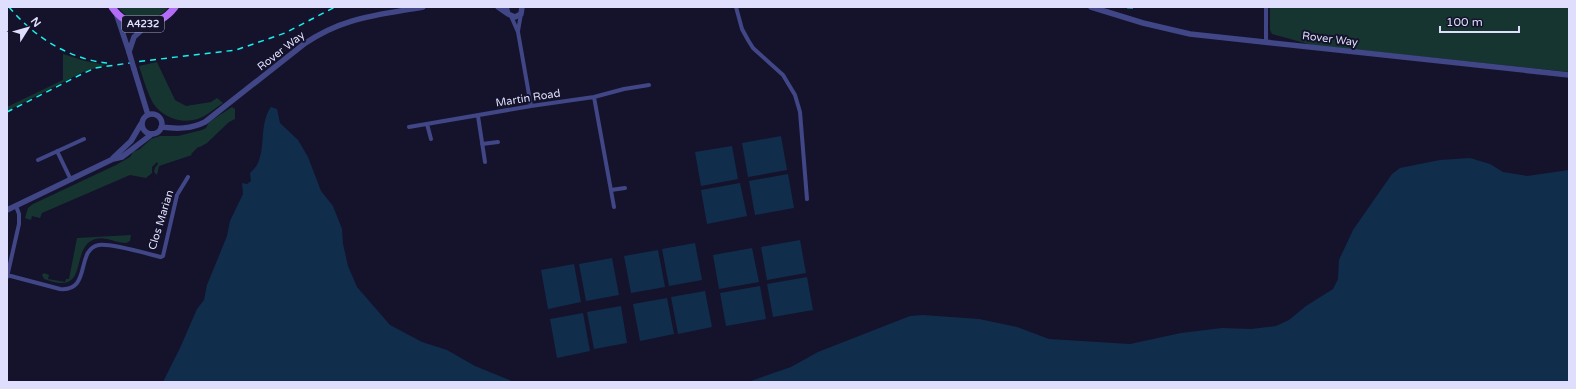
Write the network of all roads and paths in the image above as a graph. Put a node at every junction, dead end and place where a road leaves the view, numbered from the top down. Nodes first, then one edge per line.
1 (174, 7) edge
2 (423, 7) edge
3 (498, 7) edge
4 (506, 7) edge
5 (736, 7) edge
6 (1091, 7) edge
7 (1266, 7) edge
8 (522, 9) edge
9 (114, 10) edge
10 (509, 15) junction
11 (148, 24) junction
12 (518, 32) junction
13 (1266, 42) junction
14 (129, 52) junction
15 (1569, 74) edge
16 (649, 85) dead end
17 (594, 97) junction
18 (530, 106) junction
19 (148, 115) junction
20 (478, 116) junction
21 (142, 122) junction
22 (427, 124) junction
23 (161, 127) junction
24 (409, 127) dead end
25 (152, 134) junction
26 (84, 139) dead end
27 (431, 139) dead end
28 (498, 142) dead end
29 (482, 144) junction
30 (56, 151) junction
31 (113, 159) junction
32 (38, 160) dead end
33 (485, 162) dead end
34 (188, 177) dead end
35 (71, 180) junction
36 (625, 188) dead end
37 (611, 190) junction
38 (807, 199) dead end
39 (16, 206) junction
40 (614, 207) dead end
41 (7, 210) edge
42 (7, 276) edge

1 - 11 main road, A4232
2 - 23 street, Rover Way
3 - 10 street
4 - 10 street
5 - 38 street
6 - 13 street, Rover Way
7 - 13 street
8 - 10 street
8 - 12 street
9 - 11 main road, A4232
9 - 14 street
10 - 12 street
11 - 14 street
12 - 18 street
13 - 15 street, Rover Way
14 - 19 street, bridge
16 - 17 street, Martin Road
17 - 18 street, Martin Road
17 - 37 street
18 - 20 street, Martin Road
19 - 21 street
19 - 23 street
20 - 22 street, Martin Road
20 - 29 street
21 - 25 street
21 - 31 street
22 - 24 street, Martin Road
22 - 27 street
23 - 25 street
25 - 31 street
26 - 30 street
28 - 29 street
29 - 33 street
30 - 32 street
30 - 35 street
31 - 35 street
34 - 42 street, Clos Marian
35 - 39 street
36 - 37 street
37 - 40 street
39 - 41 street
39 - 42 street

